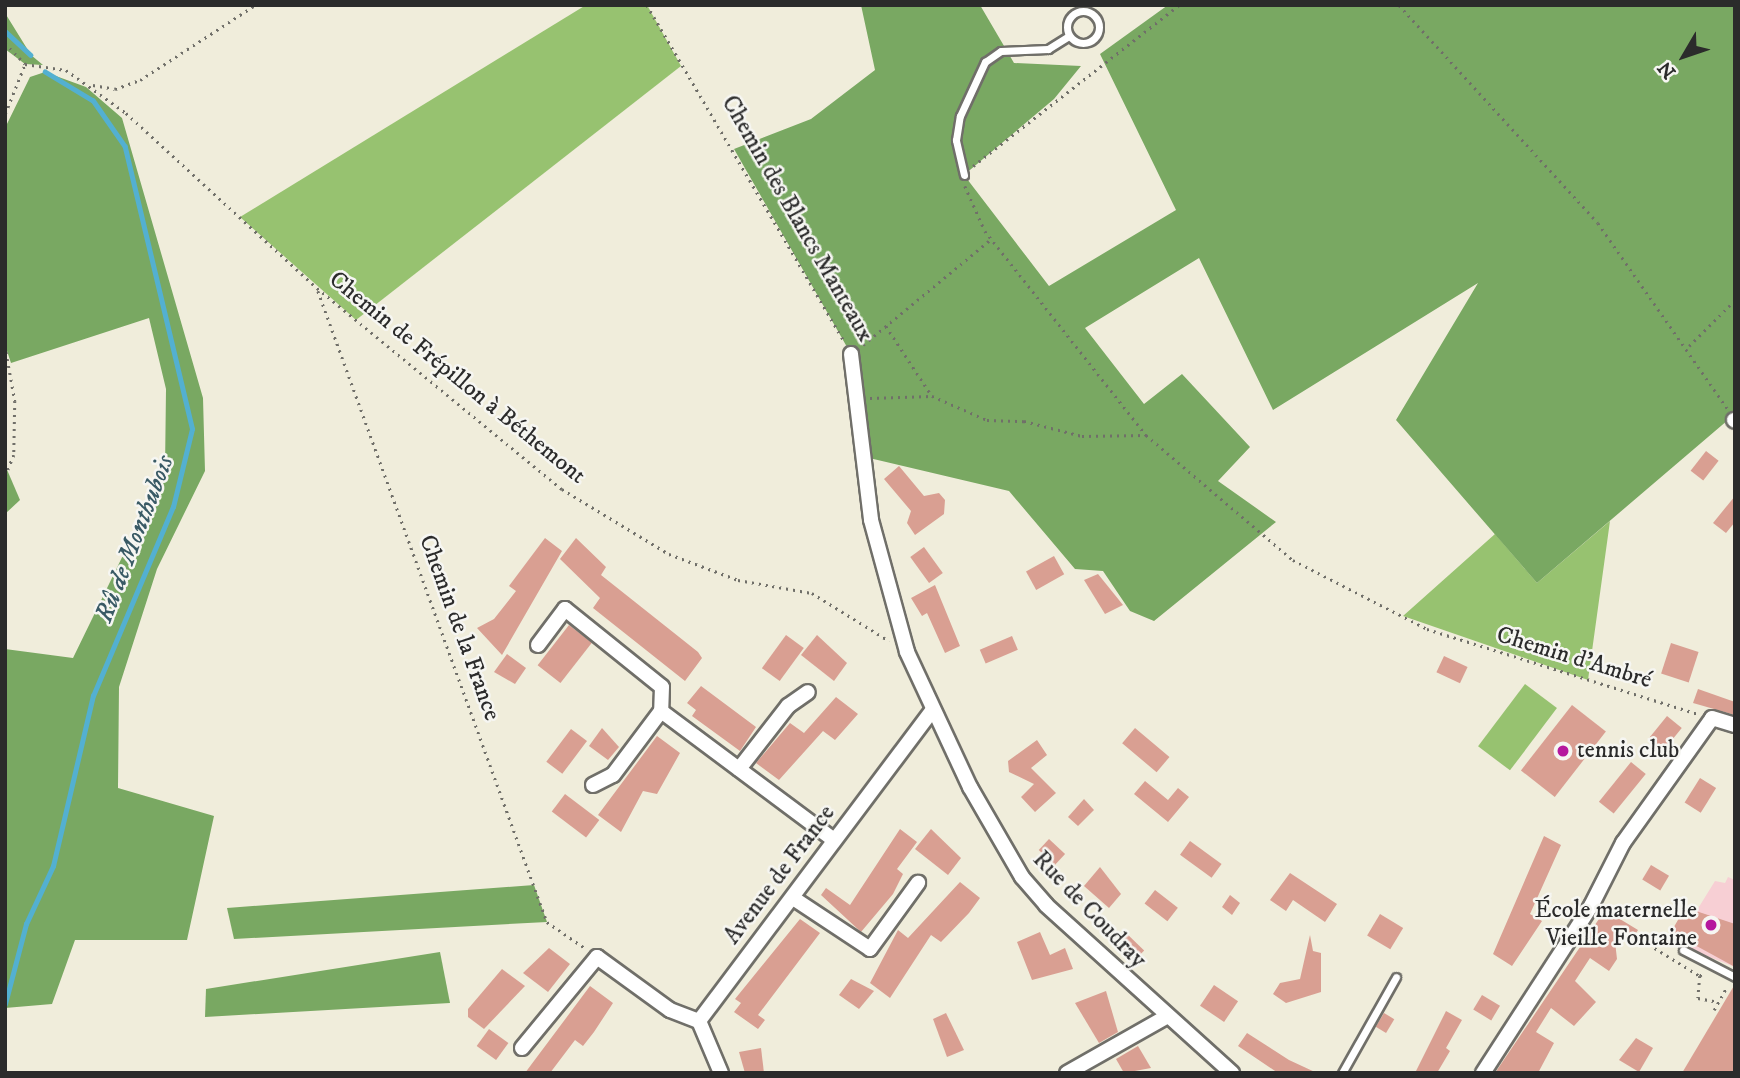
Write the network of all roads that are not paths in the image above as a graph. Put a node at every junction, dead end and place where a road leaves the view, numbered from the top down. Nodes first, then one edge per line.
1 (1069, 36) junction
2 (964, 175) road end
3 (852, 354) road end
4 (538, 645) dead end
5 (808, 692) dead end
6 (661, 711) junction
7 (932, 711) junction
8 (1735, 725) edge
9 (739, 769) junction
10 (593, 785) dead end
11 (834, 840) junction
12 (918, 883) dead end
13 (793, 898) junction
14 (1683, 950) dead end
15 (1396, 977) dead end
16 (1735, 977) edge
17 (1166, 1017) junction
18 (699, 1021) junction
19 (522, 1048) dead end
20 (721, 1073) edge
21 (1068, 1073) edge
22 (1232, 1073) edge
23 (1342, 1073) edge
24 (1483, 1073) edge

1 - 1 lane
1 - 2 lane
3 - 7 street, Chemin des Blancs Manteaux
4 - 6 street
5 - 9 street
6 - 9 street
6 - 10 street
7 - 11 street, Avenue de France
7 - 17 street, Rue de Coudray
8 - 24 street
9 - 11 street
11 - 13 street, Avenue de France
12 - 13 street
13 - 18 street, Avenue de France
14 - 16 lane
15 - 23 lane
17 - 21 street
17 - 22 street, Rue de Coudray
18 - 19 street
18 - 20 street

